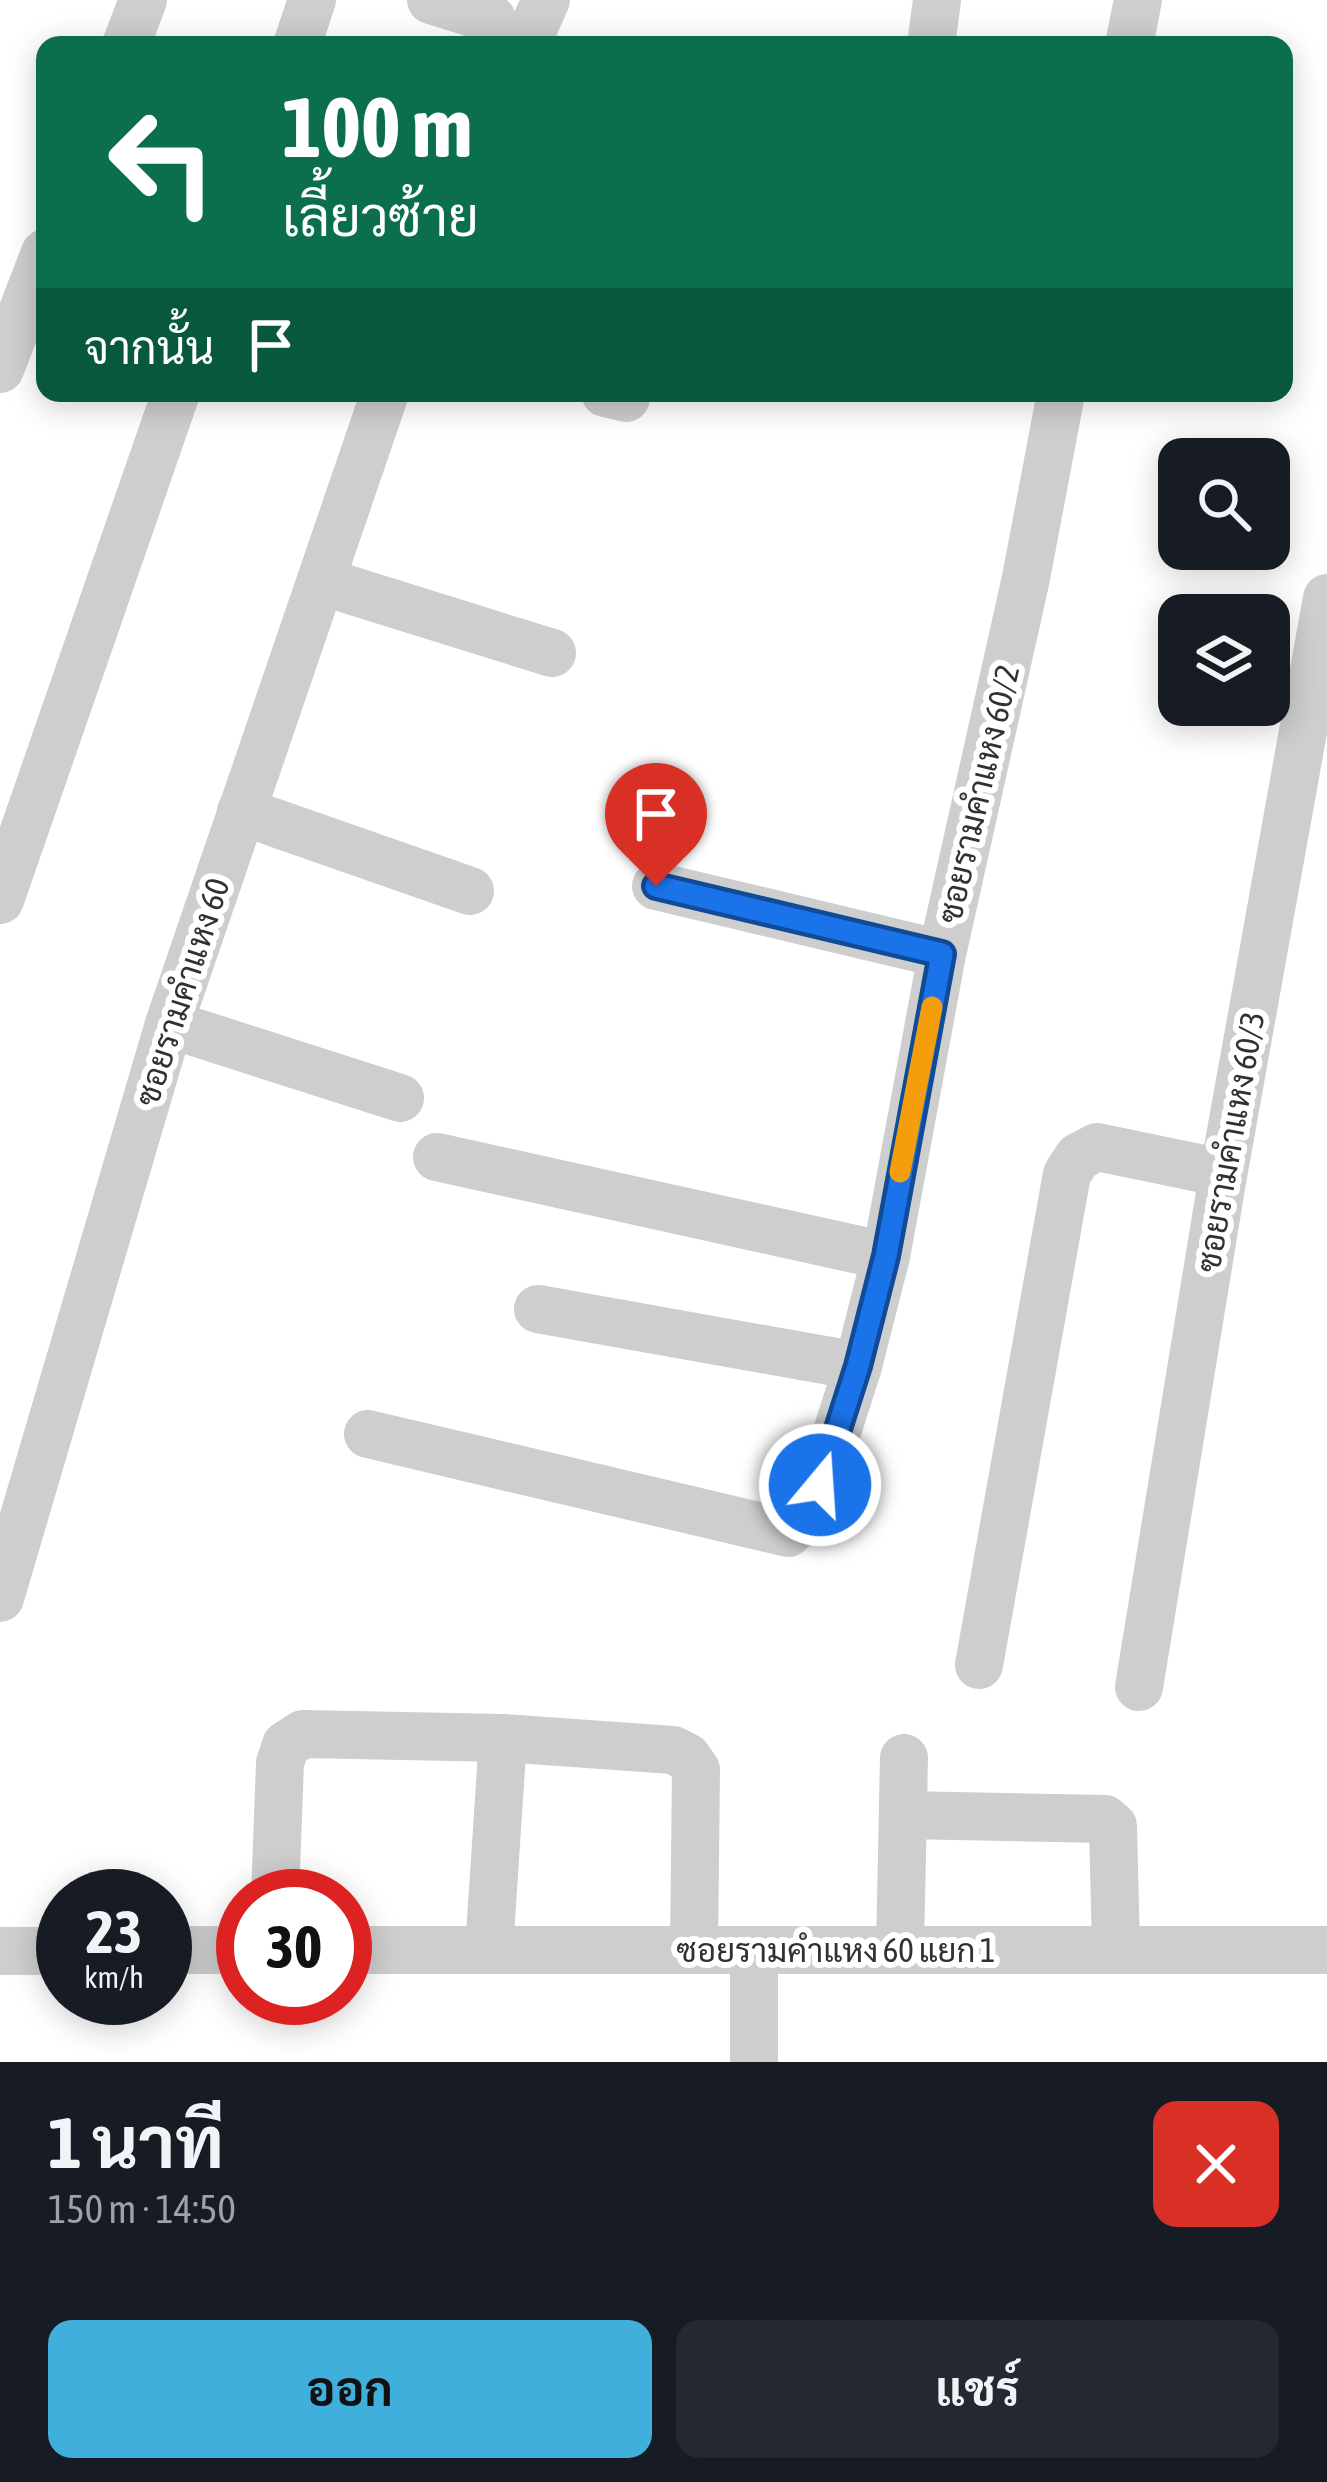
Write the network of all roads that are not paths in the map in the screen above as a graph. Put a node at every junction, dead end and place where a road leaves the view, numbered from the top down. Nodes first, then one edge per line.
1 (143, 0) edge
2 (312, 0) edge
3 (431, 0) edge
4 (545, 0) edge
5 (937, 0) edge
6 (1138, 0) edge
7 (500, 27) edge
8 (129, 36) edge
9 (300, 36) edge
10 (932, 36) edge
11 (1131, 36) edge
12 (36, 276) edge
13 (0, 369) edge
14 (173, 402) edge
15 (382, 402) edge
16 (1059, 402) edge
17 (321, 581) junction
18 (1327, 598) edge
19 (552, 653) dead end
20 (241, 811) junction
21 (656, 886) dead end
22 (470, 891) dead end
23 (0, 900) edge
24 (942, 954) junction
25 (169, 1024) junction
26 (400, 1098) dead end
27 (437, 1157) dead end
28 (1223, 1173) junction
29 (886, 1256) junction
30 (538, 1309) dead end
31 (858, 1366) junction
32 (368, 1434) dead end
33 (0, 1598) edge
34 (980, 1665) dead end
35 (1139, 1687) dead end
36 (503, 1738) junction
37 (904, 1758) dead end
38 (903, 1815) junction
39 (276, 1869) edge
40 (372, 1950) edge
41 (489, 1950) junction
42 (754, 1950) junction
43 (900, 1950) junction
44 (1116, 1950) junction
45 (1327, 1950) edge
46 (0, 1951) edge
47 (36, 1951) edge
48 (694, 1951) junction
49 (754, 2062) edge

1 - 8 street
2 - 9 street
3 - 7 street
4 - 7 street
5 - 10 street
6 - 11 street
12 - 13 street
14 - 23 street
15 - 17 street, ซอยรามคำแหง 60
16 - 24 street, ซอยรามคำแหง 60/2
17 - 19 street
17 - 20 street, ซอยรามคำแหง 60
18 - 28 street, ซอยรามคำแหง 60/3
20 - 22 street
20 - 25 street, ซอยรามคำแหง 60
21 - 24 street
24 - 29 street, ซอยรามคำแหง 60/2
25 - 26 street
25 - 33 street, ซอยรามคำแหง 60
27 - 29 street
28 - 34 street
28 - 35 street, ซอยรามคำแหง 60/3
29 - 31 street, ซอยรามคำแหง 60/2
30 - 31 street
31 - 32 street, ซอยรามคำแหง 60/2
36 - 39 street
36 - 41 street
36 - 48 street
37 - 38 street
38 - 43 street
38 - 44 street
40 - 41 street, ซอยรามคำแหง 60 แยก 1
41 - 48 street, ซอยรามคำแหง 60 แยก 1
42 - 43 street, ซอยรามคำแหง 60 แยก 1
42 - 48 street, ซอยรามคำแหง 60 แยก 1
42 - 49 street
43 - 44 street, ซอยรามคำแหง 60 แยก 1
44 - 45 street, ซอยรามคำแหง 60 แยก 1
46 - 47 street

